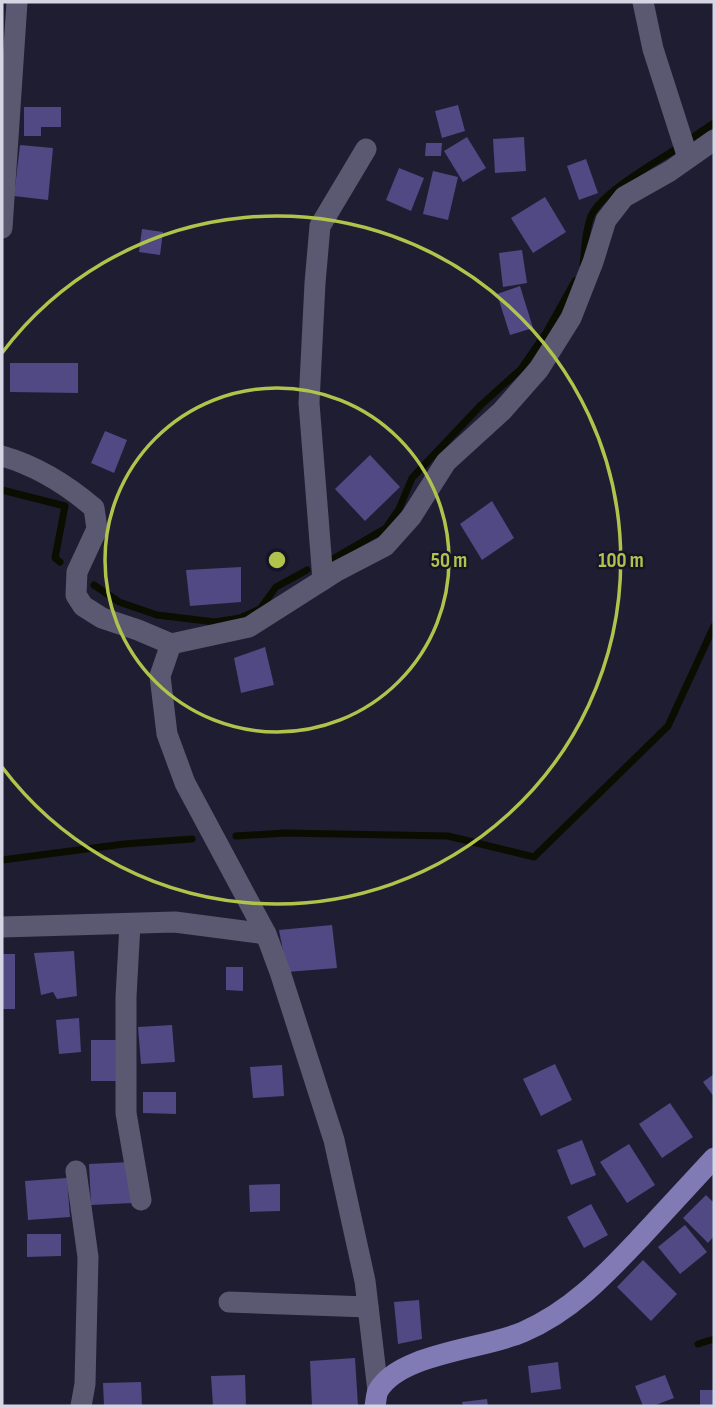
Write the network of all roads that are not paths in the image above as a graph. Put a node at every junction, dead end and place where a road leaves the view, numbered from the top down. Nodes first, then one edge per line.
1 (17, 2) edge
2 (643, 2) edge
3 (714, 139) edge
4 (366, 149) dead end
5 (688, 158) junction
6 (2, 228) edge
7 (2, 456) edge
8 (330, 575) junction
9 (171, 644) junction
10 (130, 924) junction
11 (2, 927) edge
12 (266, 934) junction
13 (714, 1158) edge
14 (76, 1171) dead end
15 (141, 1200) dead end
16 (229, 1302) dead end
17 (368, 1307) junction
18 (376, 1399) edge
19 (81, 1406) edge

1 - 6 street
2 - 5 street
3 - 5 street
4 - 8 street
5 - 8 street
7 - 9 street
8 - 9 street
9 - 12 street
10 - 11 street
10 - 12 street
10 - 15 street
12 - 17 street
13 - 18 main road
14 - 19 street
16 - 17 street
17 - 18 street

